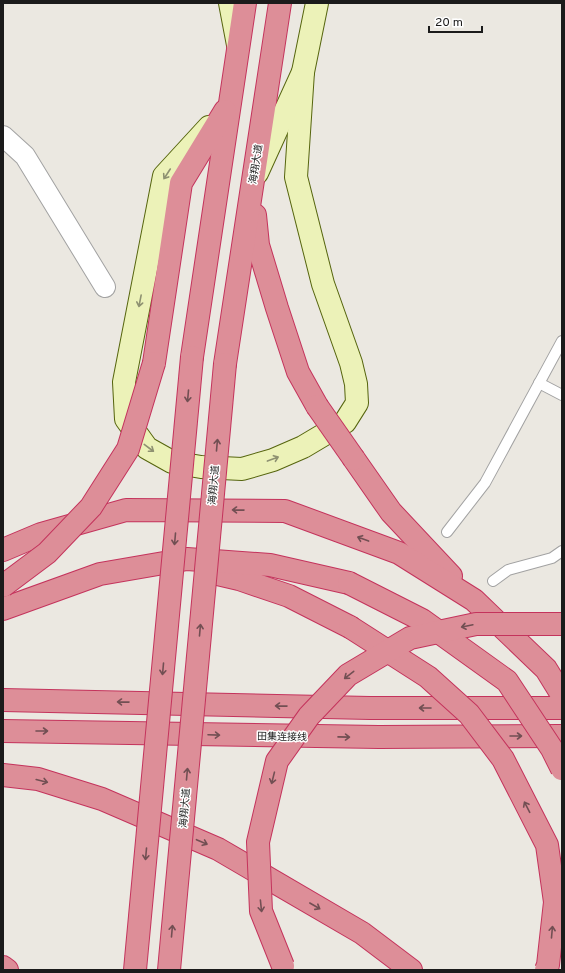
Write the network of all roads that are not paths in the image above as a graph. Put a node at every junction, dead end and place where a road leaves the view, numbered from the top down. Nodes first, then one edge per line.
1 (230, 3) edge
2 (245, 3) edge
3 (280, 3) edge
4 (317, 3) edge
5 (238, 48) junction
6 (303, 72) junction
7 (230, 104) junction
8 (3, 136) edge
9 (252, 183) junction
10 (105, 287) dead end
11 (562, 342) edge
12 (539, 383) junction
13 (562, 395) edge
14 (448, 532) dead end
15 (3, 550) edge
16 (562, 551) edge
17 (167, 562) junction
18 (493, 581) dead end
19 (3, 586) edge
20 (474, 600) junction
21 (3, 609) edge
22 (562, 624) edge
23 (562, 695) edge
24 (3, 700) edge
25 (562, 708) edge
26 (3, 731) edge
27 (562, 736) edge
28 (562, 769) edge
29 (3, 776) edge
30 (3, 967) edge
31 (284, 968) edge
32 (7, 970) edge
33 (135, 970) edge
34 (169, 970) edge
35 (411, 970) edge
36 (546, 970) edge

1 - 5 street
2 - 5 highway
3 - 9 highway, 海翔大道
4 - 6 street
5 - 7 highway
7 -> 6 street
6 - 9 street
7 - 19 highway, bridge
7 -> 33 highway, bridge
8 - 10 street
9 - 20 highway, bridge
34 -> 9 highway, 海翔大道, bridge
11 - 12 lane
12 - 13 lane
12 - 14 lane
20 -> 15 highway
16 - 18 lane
17 - 21 highway
17 - 28 highway, bridge
36 -> 17 highway, bridge
20 - 23 highway
22 -> 31 highway, bridge
25 -> 24 highway
26 -> 27 highway, 田集连接线
29 -> 35 highway
30 - 32 highway

